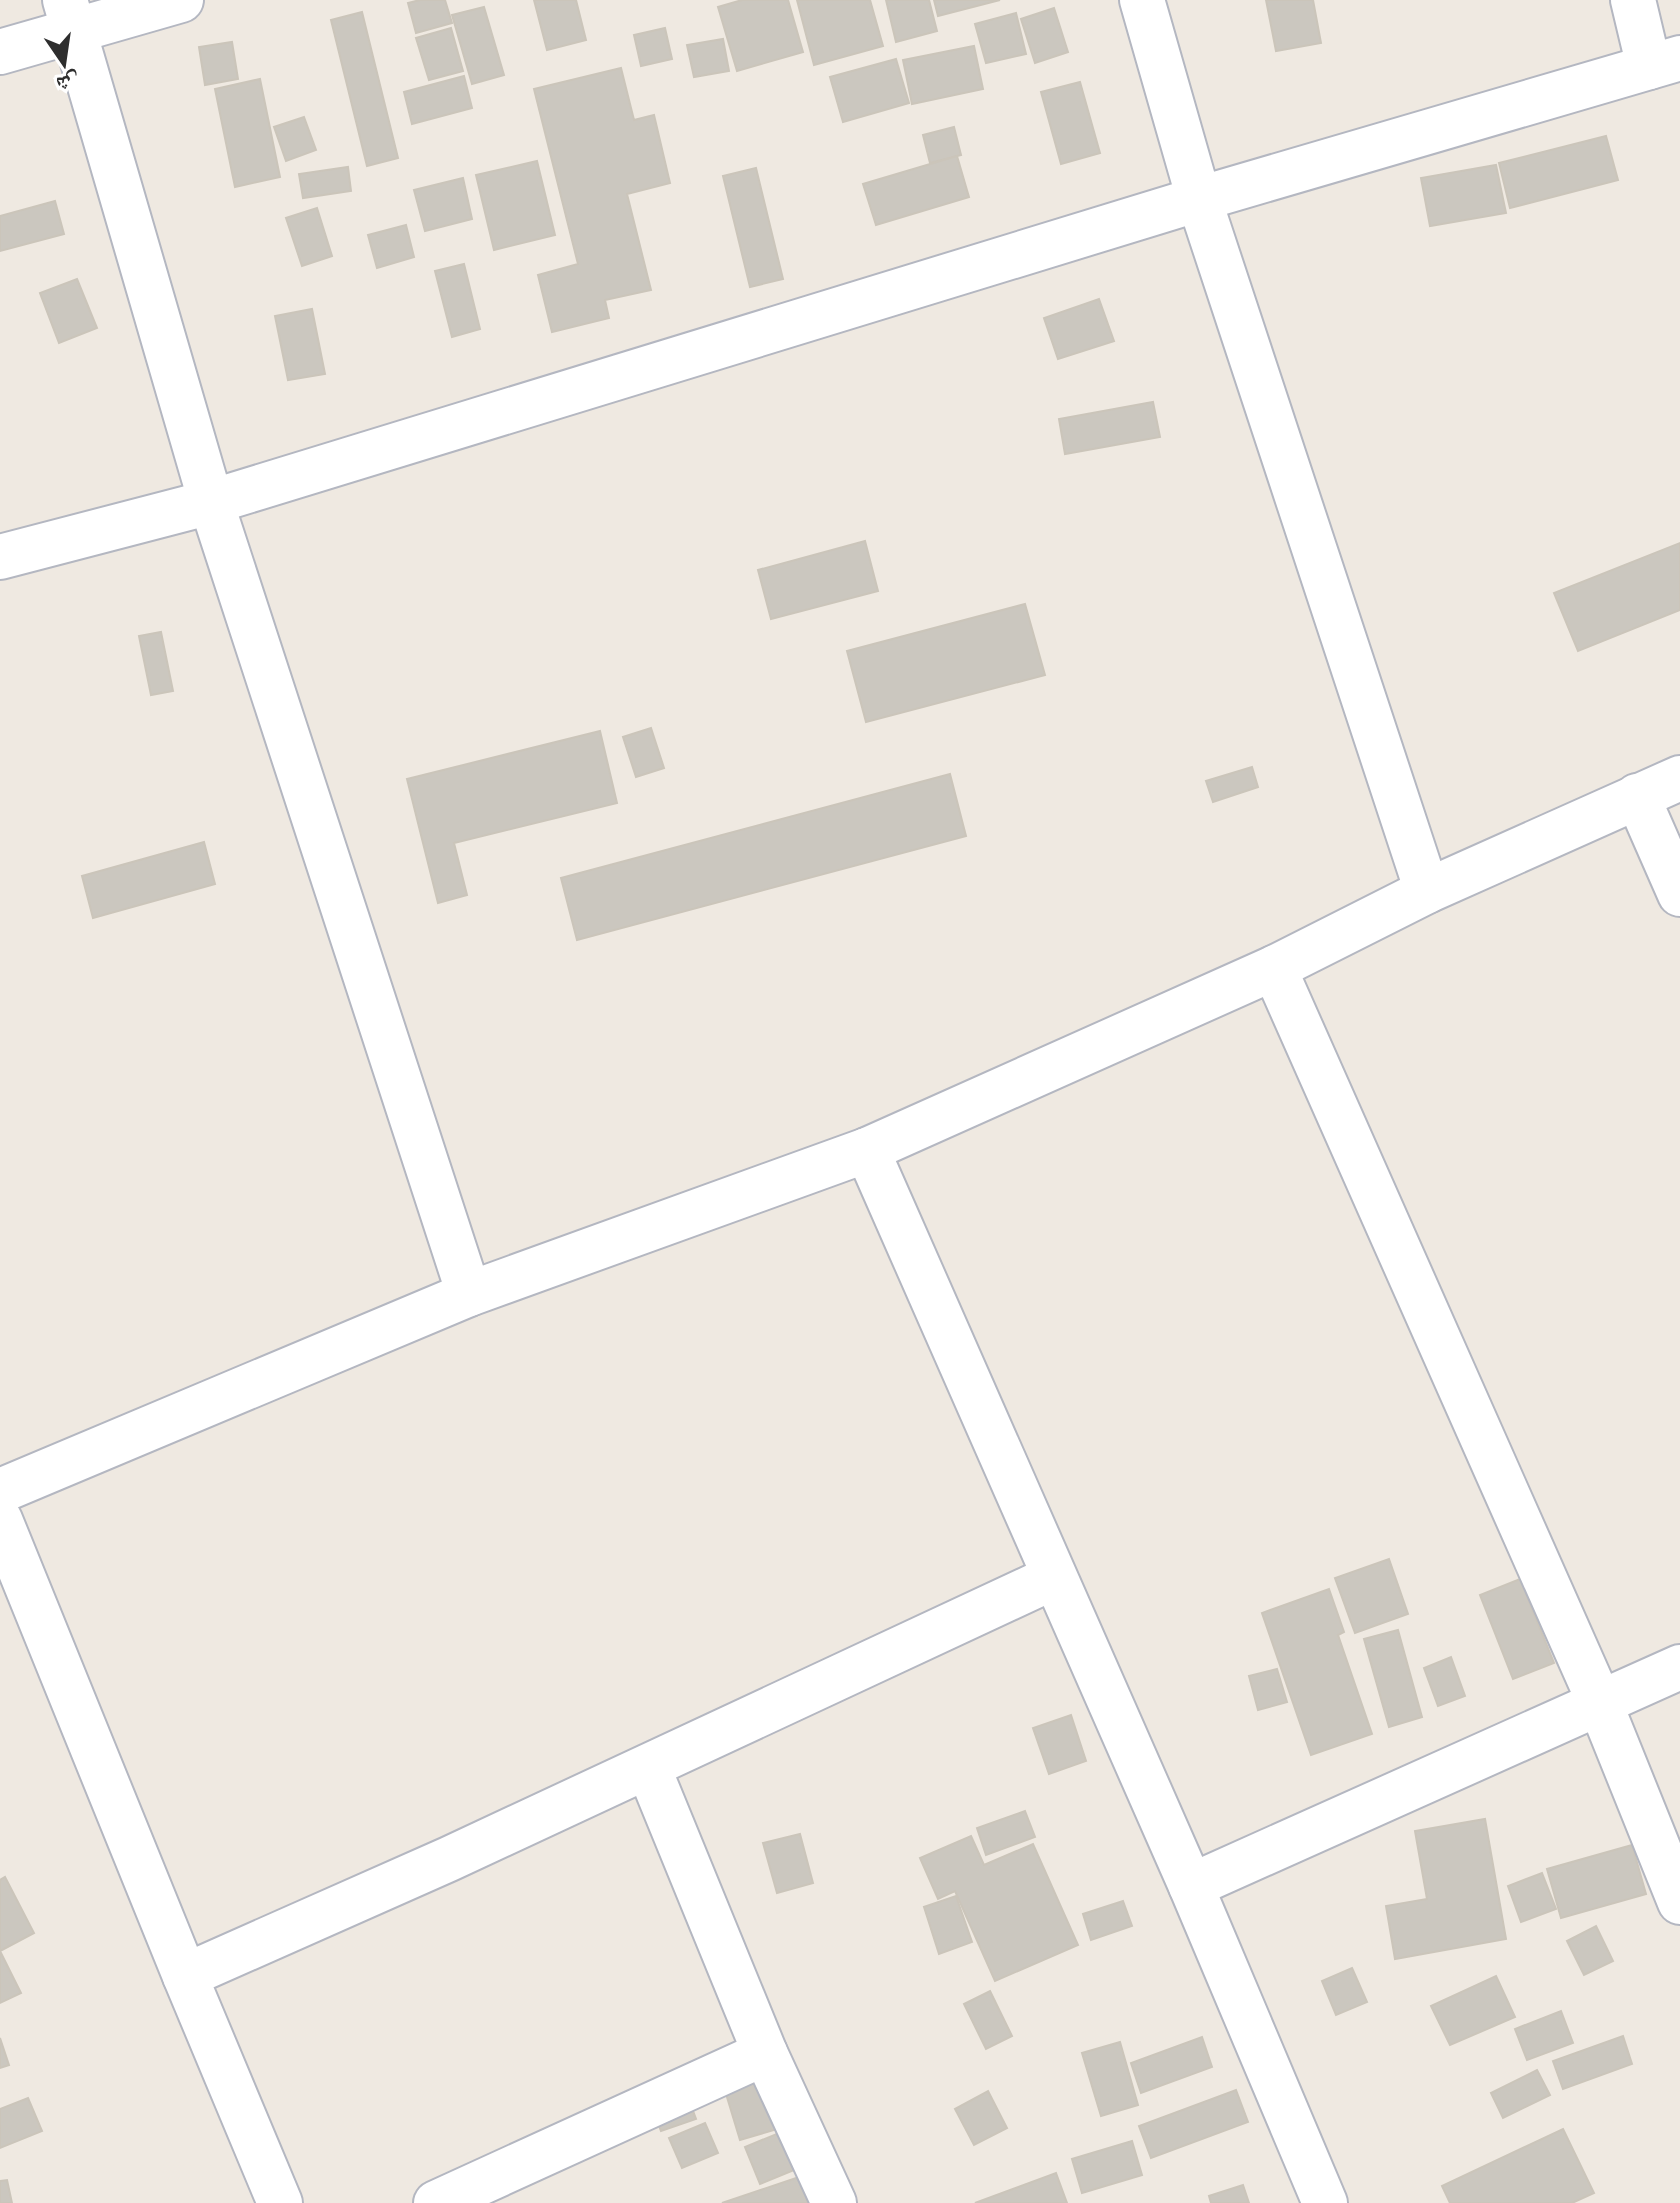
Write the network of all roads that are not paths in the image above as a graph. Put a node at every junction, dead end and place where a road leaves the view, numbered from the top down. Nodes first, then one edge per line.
1 (181, 0) edge
2 (1142, 0) edge
3 (1633, 0) edge
4 (69, 16) edge
5 (0, 52) edge
6 (1665, 62) edge
7 (1199, 199) junction
8 (211, 502) junction
9 (0, 557) edge
10 (1680, 778) edge
11 (1637, 796) junction
12 (1427, 891) junction
13 (1680, 894) edge
14 (1274, 968) junction
15 (867, 1150) junction
16 (469, 1294) junction
17 (0, 1491) edge
18 (0, 1520) edge
19 (1054, 1577) junction
20 (1680, 1667) edge
21 (1599, 1701) junction
22 (648, 1767) junction
23 (1191, 1886) junction
24 (1680, 1902) edge
25 (185, 1976) junction
26 (765, 2053) junction
27 (280, 2203) edge
28 (436, 2203) edge
29 (834, 2203) edge
30 (1325, 2203) edge

1 - 4 street
2 - 7 street
3 - 6 street
4 - 5 street
4 - 8 street
6 - 7 street
7 - 8 street
7 - 12 street
8 - 9 street
8 - 16 street
10 - 11 street
11 - 12 street
11 - 13 street
12 - 14 street
14 - 15 street
14 - 21 street
15 - 16 street
15 - 19 street
16 - 17 street
18 - 25 street
19 - 22 street
19 - 23 street
20 - 21 street
21 - 23 street
21 - 24 street
22 - 25 street
22 - 26 street
23 - 30 street
25 - 27 street
26 - 28 street
26 - 29 street

